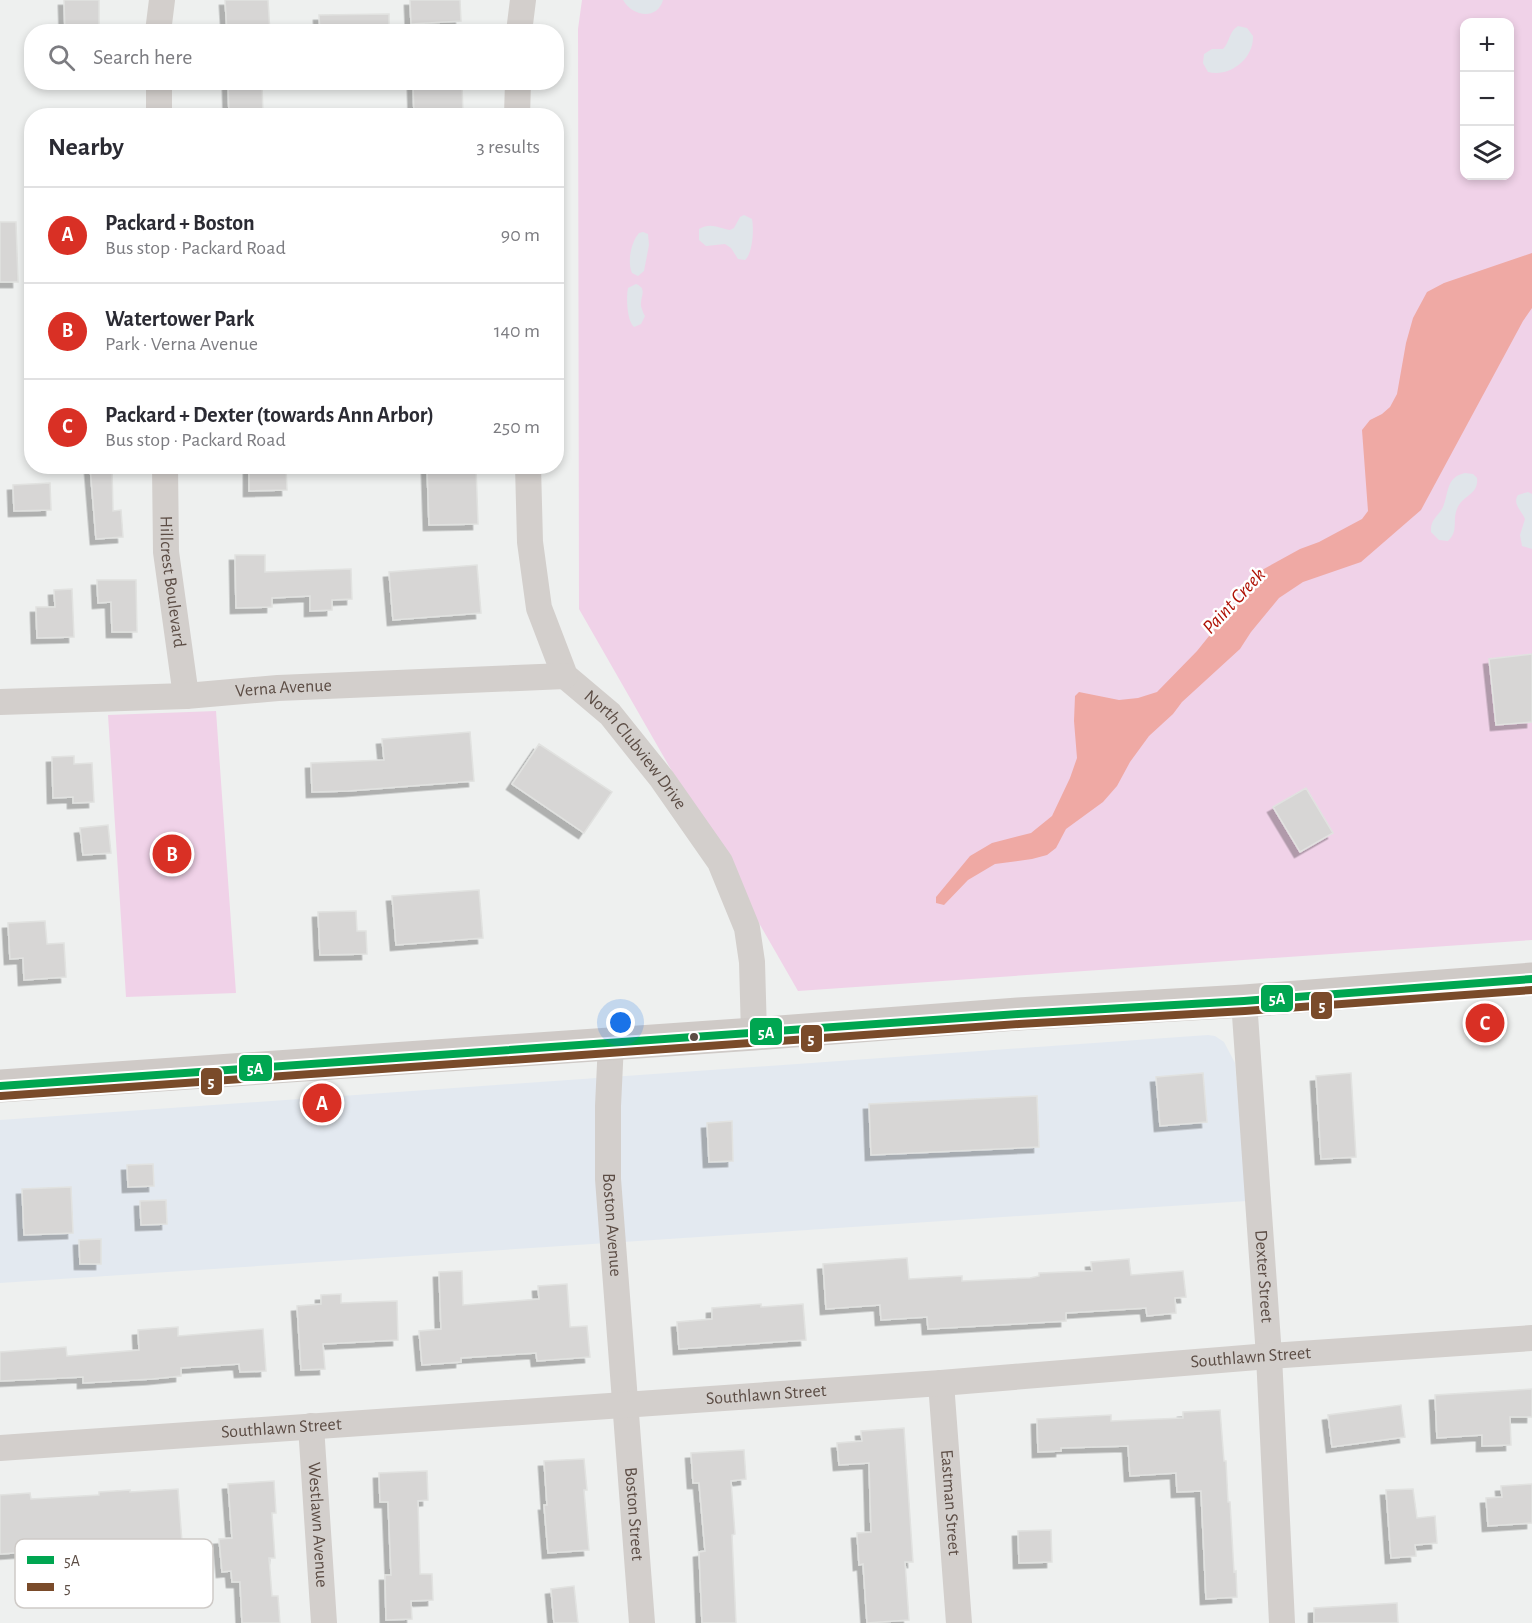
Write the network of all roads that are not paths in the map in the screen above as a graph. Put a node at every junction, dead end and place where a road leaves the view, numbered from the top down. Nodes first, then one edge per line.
1 (162, 0) edge
2 (523, 0) edge
3 (159, 24) edge
4 (520, 24) edge
5 (159, 90) edge
6 (518, 90) edge
7 (159, 108) edge
8 (517, 108) edge
9 (165, 474) edge
10 (528, 474) edge
11 (565, 676) junction
12 (186, 696) junction
13 (0, 702) edge
14 (1532, 979) edge
15 (1245, 1001) junction
16 (754, 1034) junction
17 (611, 1043) junction
18 (0, 1086) edge
19 (1532, 1338) edge
20 (1269, 1356) junction
21 (941, 1383) junction
22 (626, 1405) junction
23 (311, 1426) junction
24 (0, 1448) edge
25 (324, 1623) edge
26 (642, 1623) edge
27 (959, 1623) edge
28 (1282, 1623) edge

1 - 3 street
2 - 4 street
5 - 7 street
6 - 8 street
9 - 12 street, Hillcrest Boulevard
10 - 11 street, North Clubview Drive
11 - 12 street, Verna Avenue
11 - 16 street, North Clubview Drive
12 - 13 street, Verna Avenue
14 - 15 main road
15 - 16 main road
15 - 20 street, Dexter Street
16 - 17 main road
17 - 18 main road
17 - 22 street, Boston Avenue
19 - 20 street, Southlawn Street
20 - 21 street, Southlawn Street
20 - 28 street, Dexter Street
21 - 22 street, Southlawn Street
21 - 27 street, Eastman Street
22 - 23 street, Southlawn Street
22 - 26 street, Boston Street
23 - 24 street, Southlawn Street
23 - 25 street, Westlawn Avenue

